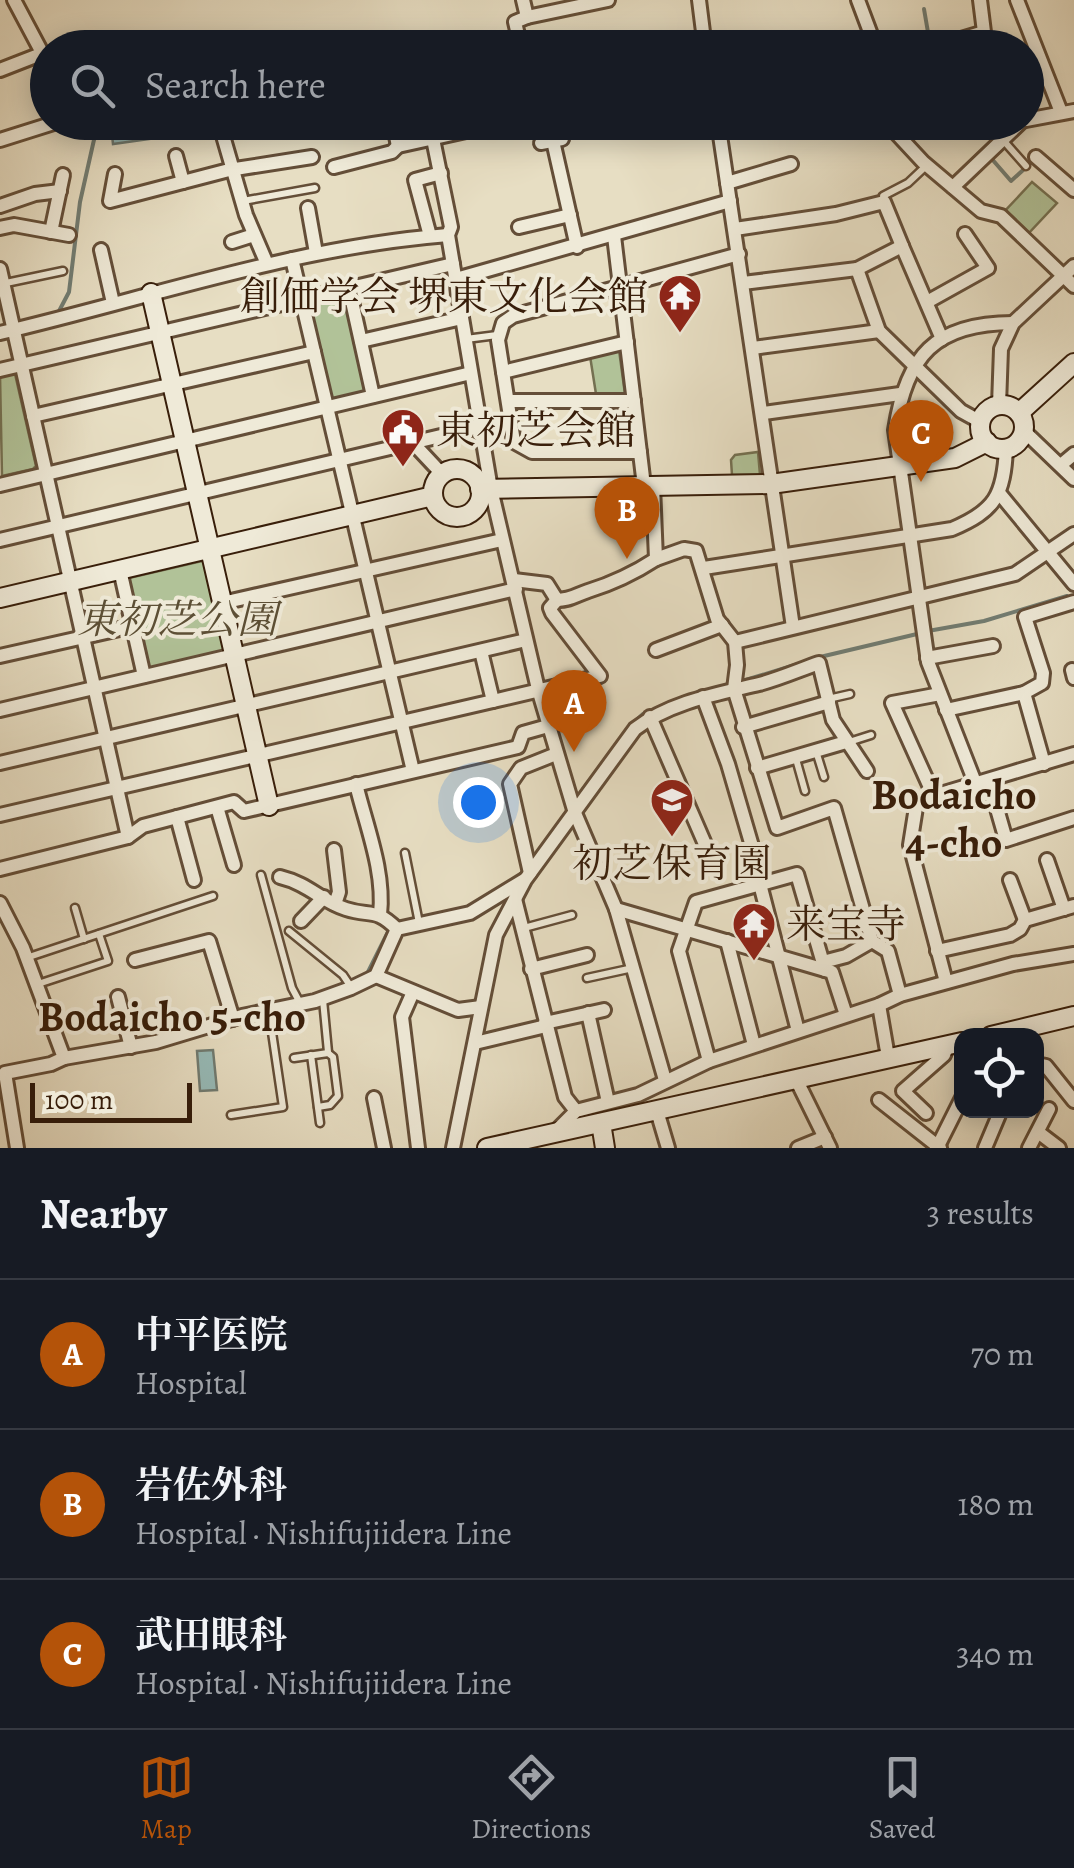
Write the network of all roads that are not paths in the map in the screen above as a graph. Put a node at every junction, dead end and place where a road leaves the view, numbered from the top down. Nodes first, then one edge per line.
1 (14, 0) edge
2 (523, 0) edge
3 (608, 0) edge
4 (699, 0) edge
5 (858, 0) edge
6 (980, 0) edge
7 (1017, 0) edge
8 (526, 17) junction
9 (517, 30) edge
10 (703, 30) edge
11 (869, 30) edge
12 (984, 30) edge
13 (1026, 30) edge
14 (30, 31) edge
15 (30, 62) edge
16 (0, 70) edge
17 (1044, 70) edge
18 (1068, 111) edge
19 (30, 131) edge
20 (0, 140) edge
21 (225, 140) edge
22 (397, 140) edge
23 (428, 140) edge
24 (433, 140) edge
25 (721, 140) edge
26 (904, 140) edge
27 (552, 141) dead end
28 (1000, 141) joint
29 (398, 146) junction
30 (176, 156) dead end
31 (312, 157) dead end
32 (1031, 161) joint
33 (791, 164) dead end
34 (927, 165) junction
35 (334, 167) dead end
36 (235, 172) junction
37 (442, 173) junction
38 (64, 175) dead end
39 (110, 180) dead end
40 (182, 182) junction
41 (727, 182) junction
42 (953, 187) junction
43 (315, 188) dead end
44 (1074, 190) edge
45 (60, 191) junction
46 (242, 201) junction
47 (730, 201) junction
48 (884, 202) junction
49 (0, 206) edge
50 (308, 208) dead end
51 (570, 214) junction
52 (519, 227) dead end
53 (0, 228) edge
54 (736, 229) junction
55 (51, 232) junction
56 (965, 234) dead end
57 (69, 235) dead end
58 (254, 235) junction
59 (448, 235) junction
60 (430, 236) junction
61 (614, 236) junction
62 (232, 242) dead end
63 (902, 246) junction
64 (577, 247) junction
65 (101, 250) dead end
66 (316, 254) junction
67 (739, 254) junction
68 (292, 259) junction
69 (268, 264) junction
70 (453, 264) junction
71 (857, 268) junction
72 (1068, 270) edge
73 (63, 271) dead end
74 (2, 276) edge
75 (456, 279) junction
76 (743, 283) junction
77 (1074, 286) edge
78 (348, 288) junction
79 (620, 288) junction
80 (152, 294) junction
81 (301, 298) junction
82 (927, 302) junction
83 (113, 303) junction
84 (462, 318) junction
85 (1013, 323) junction
86 (7, 331) edge
87 (879, 331) junction
88 (160, 332) junction
89 (498, 335) junction
90 (466, 339) junction
91 (942, 339) junction
92 (361, 342) junction
93 (627, 342) junction
94 (753, 348) junction
95 (314, 352) junction
96 (1074, 363) edge
97 (22, 364) junction
98 (914, 365) junction
99 (0, 370) edge
100 (503, 372) junction
101 (471, 373) junction
102 (171, 386) junction
103 (900, 394) junction
104 (373, 396) junction
105 (508, 401) junction
106 (634, 401) junction
107 (999, 406) junction
108 (328, 407) junction
109 (764, 414) junction
110 (33, 416) junction
111 (981, 422) junction
112 (1021, 422) junction
113 (479, 428) junction
114 (184, 440) junction
115 (987, 442) junction
116 (413, 443) junction
117 (1006, 448) junction
118 (640, 452) junction
119 (1074, 454) edge
120 (341, 460) junction
121 (1062, 464) junction
122 (900, 465) junction
123 (46, 474) junction
124 (442, 474) junction
125 (1074, 479) edge
126 (771, 484) junction
127 (0, 485) edge
128 (649, 486) junction
129 (485, 489) junction
130 (196, 494) junction
131 (1000, 494) junction
132 (433, 496) junction
133 (354, 515) junction
134 (58, 526) junction
135 (1074, 534) edge
136 (909, 537) junction
137 (0, 540) edge
138 (502, 540) junction
139 (210, 549) junction
140 (782, 553) junction
141 (1050, 553) junction
142 (656, 559) junction
143 (704, 568) junction
144 (120, 570) junction
145 (366, 570) junction
146 (70, 582) junction
147 (515, 584) junction
148 (1074, 584) edge
149 (0, 598) edge
150 (918, 598) junction
151 (557, 600) junction
152 (1074, 602) edge
153 (222, 603) junction
154 (378, 622) junction
155 (722, 625) junction
156 (132, 626) junction
157 (792, 627) junction
158 (83, 637) junction
159 (526, 640) junction
160 (736, 642) junction
161 (993, 646) dead end
162 (656, 650) dead end
163 (481, 651) junction
164 (0, 656) edge
165 (234, 656) junction
166 (927, 658) junction
167 (389, 672) junction
168 (144, 676) junction
169 (94, 687) junction
170 (538, 689) junction
171 (734, 689) junction
172 (1024, 693) junction
173 (850, 694) dead end
174 (940, 694) junction
175 (703, 698) junction
176 (493, 701) junction
177 (828, 701) junction
178 (246, 706) junction
179 (0, 710) edge
180 (946, 710) junction
181 (650, 717) junction
182 (400, 722) junction
183 (548, 726) junction
184 (743, 727) junction
185 (871, 735) dead end
186 (106, 738) junction
187 (846, 742) junction
188 (816, 751) junction
189 (556, 754) junction
190 (1074, 754) edge
191 (257, 756) junction
192 (795, 757) junction
193 (0, 763) edge
194 (1044, 764) junction
195 (758, 768) junction
196 (867, 770) dead end
197 (413, 771) junction
198 (824, 778) dead end
199 (982, 783) junction
200 (356, 784) junction
201 (117, 789) junction
202 (805, 792) dead end
203 (934, 796) junction
204 (269, 806) junction
205 (217, 807) junction
206 (575, 813) junction
207 (0, 815) edge
208 (177, 817) junction
209 (1074, 818) edge
210 (128, 837) junction
211 (334, 850) dead end
212 (708, 851) dead end
213 (405, 853) dead end
214 (754, 853) dead end
215 (1048, 860) dead end
216 (234, 865) dead end
217 (0, 869) edge
218 (261, 875) dead end
219 (280, 876) dead end
220 (528, 876) junction
221 (194, 880) dead end
222 (1010, 880) dead end
223 (760, 884) junction
224 (213, 896) dead end
225 (514, 899) junction
226 (330, 900) junction
227 (0, 903) edge
228 (74, 908) dead end
229 (1069, 908) edge
230 (616, 909) junction
231 (380, 915) junction
232 (572, 915) dead end
233 (1025, 920) junction
234 (301, 921) dead end
235 (419, 924) junction
236 (521, 928) junction
237 (397, 929) junction
238 (686, 929) junction
239 (289, 931) dead end
240 (99, 934) junction
241 (84, 939) junction
242 (727, 941) junction
243 (872, 941) junction
244 (937, 951) junction
245 (1074, 954) edge
246 (587, 955) dead end
247 (779, 956) junction
248 (27, 958) junction
249 (135, 960) dead end
250 (824, 966) junction
251 (632, 968) junction
252 (531, 969) junction
253 (376, 976) junction
254 (587, 978) dead end
255 (946, 982) junction
256 (37, 984) junction
257 (351, 988) junction
258 (413, 992) junction
259 (900, 994) junction
260 (118, 996) dead end
261 (322, 999) junction
262 (300, 1004) junction
263 (879, 1006) junction
264 (480, 1007) junction
265 (269, 1010) junction
266 (604, 1010) dead end
267 (588, 1014) junction
268 (846, 1014) junction
269 (1074, 1016) edge
270 (234, 1019) junction
271 (546, 1024) junction
272 (1025, 1028) edge
273 (798, 1031) junction
274 (474, 1043) junction
275 (954, 1043) edge
276 (954, 1044) edge
277 (754, 1045) junction
278 (130, 1047) junction
279 (328, 1053) junction
280 (311, 1056) junction
281 (888, 1056) junction
282 (64, 1058) junction
283 (294, 1058) dead end
284 (709, 1061) junction
285 (1044, 1066) edge
286 (796, 1078) junction
287 (665, 1080) junction
288 (374, 1098) dead end
289 (878, 1100) dead end
290 (1074, 1101) edge
291 (608, 1102) junction
292 (318, 1108) junction
293 (1049, 1109) dead end
294 (576, 1111) junction
295 (657, 1111) junction
296 (926, 1113) dead end
297 (231, 1115) dead end
298 (954, 1115) edge
299 (998, 1118) edge
300 (320, 1123) dead end
301 (600, 1123) junction
302 (1038, 1132) junction
303 (554, 1133) junction
304 (827, 1143) edge
305 (939, 1147) edge
306 (17, 1148) edge
307 (384, 1148) edge
308 (418, 1148) edge
309 (453, 1148) edge
310 (487, 1148) edge
311 (605, 1148) edge
312 (668, 1148) edge
313 (798, 1148) edge
314 (985, 1148) edge
315 (1030, 1148) edge
316 (1059, 1148) edge

1 - 14 street
2 - 8 street
3 - 8 street
4 - 10 street
5 - 11 street
6 - 12 street
7 - 13 street
8 - 9 street
15 - 16 street
17 - 18 street
19 - 20 street
21 - 36 street
22 - 29 street
23 - 29 street
24 - 37 street
25 - 41 street
26 - 34 street
27 - 51 street
28 - 32 lane
28 - 42 street
29 - 35 street
30 - 40 street
31 - 36 street
32 - 44 street
33 - 41 street
34 - 42 street
34 - 48 lane
36 - 40 street
36 - 46 street
37 - 59 street
37 - 60 street
38 - 45 street
39 - 40 street
41 - 47 street
42 - 72 street
43 - 46 lane
45 - 49 street
45 - 55 street
46 - 58 street
47 - 54 street
47 - 61 street
48 - 54 street
48 - 63 street
50 - 66 street
51 - 52 street
51 - 64 street
53 - 55 street
54 - 67 street
55 - 57 street
56 - 82 street
58 - 62 street
58 - 69 street
59 - 60 street
59 - 70 street
60 - 66 street
61 - 64 street
61 - 79 street
63 - 71 street
63 - 82 street
64 - 75 street
65 - 83 street
66 - 68 street
67 - 76 street
67 - 79 street
68 - 69 street
68 - 81 street
69 - 80 street
70 - 75 street
70 - 78 street
71 - 76 street
71 - 87 street
72 - 77 street
72 - 85 street
73 - 74 lane
74 - 86 street
75 - 84 street
76 - 94 street
78 - 81 street
78 - 92 street
79 - 89 street
79 - 93 street
80 - 83 street
80 - 88 main road
81 - 88 street
81 - 95 street
82 - 91 street
83 - 86 street
84 - 90 street
84 - 92 street
85 - 91 street
85 - 107 street
86 - 97 street
87 - 94 street
87 - 98 street
88 - 97 street
88 - 102 main road
89 - 90 lane
89 - 100 street
90 - 101 street
91 - 98 street
92 - 104 street
93 - 100 street
93 - 106 street
94 - 109 street
95 - 102 street
95 - 108 street
96 - 112 main road
97 - 99 street
97 - 110 street
98 - 103 street
98 - 111 street
100 - 105 street
101 - 104 street
101 - 113 street
102 - 110 street
102 - 114 main road
103 - 109 street
103 - 122 street
104 - 108 street
105 - 106 street
105 - 118 street
106 - 118 street
107 - 111 main road
107 - 112 main road
108 - 114 street
108 - 120 street
109 - 126 street
110 - 123 street
111 - 115 main road
112 - 117 main road
112 - 121 street
113 - 116 street
113 - 129 street
114 - 123 street
114 - 130 main road
115 - 117 main road
115 - 122 main road
116 - 120 street
116 - 124 street
117 - 131 street
118 - 128 street
119 - 121 street
120 - 130 street
120 - 133 street
121 - 125 street
122 - 126 main road
122 - 136 street
123 - 127 street
123 - 134 street
124 - 129 main road
124 - 132 main road
126 - 128 main road
126 - 140 street
128 - 129 main road
128 - 142 street
129 - 132 main road
129 - 138 street
130 - 134 street
130 - 139 main road
131 - 136 street
131 - 141 street
132 - 133 main road
133 - 139 main road
133 - 145 street
134 - 137 street
134 - 146 street
135 - 141 street
136 - 140 street
136 - 150 street
138 - 145 street
138 - 147 street
139 - 144 main road
139 - 153 main road
140 - 143 street
140 - 157 street
141 - 148 street
141 - 150 street
142 - 143 street
142 - 151 street
143 - 155 street
144 - 146 main road
144 - 156 street
145 - 153 street
145 - 154 street
146 - 149 main road
146 - 158 street
147 - 151 street
147 - 154 street
147 - 159 street
150 - 157 street
150 - 166 street
151 - 170 street
152 - 172 street
153 - 165 main road
154 - 165 street
154 - 167 street
155 - 160 street
155 - 162 street
156 - 158 street
156 - 168 street
157 - 160 street
158 - 164 street
158 - 169 street
159 - 163 street
159 - 170 street
160 - 171 street
161 - 166 street
163 - 167 street
163 - 176 street
165 - 168 street
165 - 178 main road
166 - 174 street
167 - 178 street
167 - 182 street
168 - 169 street
169 - 179 street
169 - 186 street
170 - 176 street
170 - 183 street
171 - 175 street
171 - 177 street
171 - 184 street
172 - 180 street
172 - 194 street
173 - 177 lane
174 - 180 street
174 - 203 street
175 - 181 street
175 - 214 street
176 - 182 street
177 - 184 street
177 - 187 street
178 - 186 street
178 - 191 main road
180 - 199 street
181 - 206 street
181 - 212 street
182 - 191 street
182 - 197 street
183 - 189 street
183 - 197 street
184 - 195 street
185 - 187 lane
186 - 193 street
186 - 201 street
187 - 188 street
187 - 196 street
188 - 192 street
188 - 198 lane
189 - 206 street
189 - 220 street
190 - 194 street
191 - 201 street
191 - 204 main road
192 - 195 street
192 - 202 lane
194 - 199 street
195 - 243 street
197 - 200 street
199 - 203 street
199 - 209 street
200 - 204 street
200 - 231 street
201 - 207 street
201 - 210 street
203 - 244 street
204 - 205 street
205 - 208 street
205 - 216 street
206 - 220 street
206 - 230 street
208 - 210 street
208 - 221 street
210 - 217 street
211 - 226 street
213 - 235 lane
215 - 229 street
218 - 262 lane
219 - 226 street
220 - 225 street
220 - 235 street
222 - 233 street
223 - 238 street
223 - 247 street
223 - 250 street
224 - 240 lane
225 - 236 street
225 - 264 street
226 - 231 street
226 - 234 street
227 - 248 street
228 - 241 lane
229 - 233 street
230 - 238 street
230 - 251 street
231 - 237 street
232 - 236 lane
233 - 244 street
235 - 237 street
236 - 252 street
237 - 253 street
238 - 242 street
238 - 284 street
239 - 257 lane
240 - 241 lane
240 - 256 lane
241 - 248 lane
242 - 247 street
242 - 277 street
243 - 250 street
243 - 259 street
244 - 255 street
245 - 255 street
246 - 252 street
247 - 250 street
247 - 273 street
248 - 256 street
249 - 270 street
250 - 268 street
251 - 254 lane
251 - 287 street
252 - 271 street
253 - 257 street
253 - 258 street
255 - 259 street
256 - 282 street
257 - 261 street
258 - 264 street
258 - 308 street
259 - 263 street
260 - 278 street
261 - 262 street
261 - 279 lane
262 - 265 street
263 - 268 street
263 - 281 street
264 - 274 street
265 - 270 street
265 - 297 lane
266 - 267 street
267 - 271 street
267 - 291 street
268 - 273 street
269 - 272 main road
270 - 278 street
271 - 274 street
271 - 294 street
273 - 277 street
274 - 309 street
275 - 281 main road
276 - 296 street
277 - 284 street
278 - 282 street
279 - 280 lane
279 - 292 lane
280 - 283 lane
280 - 292 lane
281 - 286 main road
282 - 306 street
284 - 287 street
285 - 290 street
286 - 295 main road
286 - 304 street
287 - 291 street
288 - 307 street
289 - 305 street
291 - 294 street
292 - 300 lane
293 - 302 street
294 - 303 street
295 - 301 main road
295 - 312 street
298 - 305 street
299 - 314 street
301 - 303 main road
301 - 311 main road
302 - 315 street
302 - 316 street
303 - 310 main road
304 - 313 street

